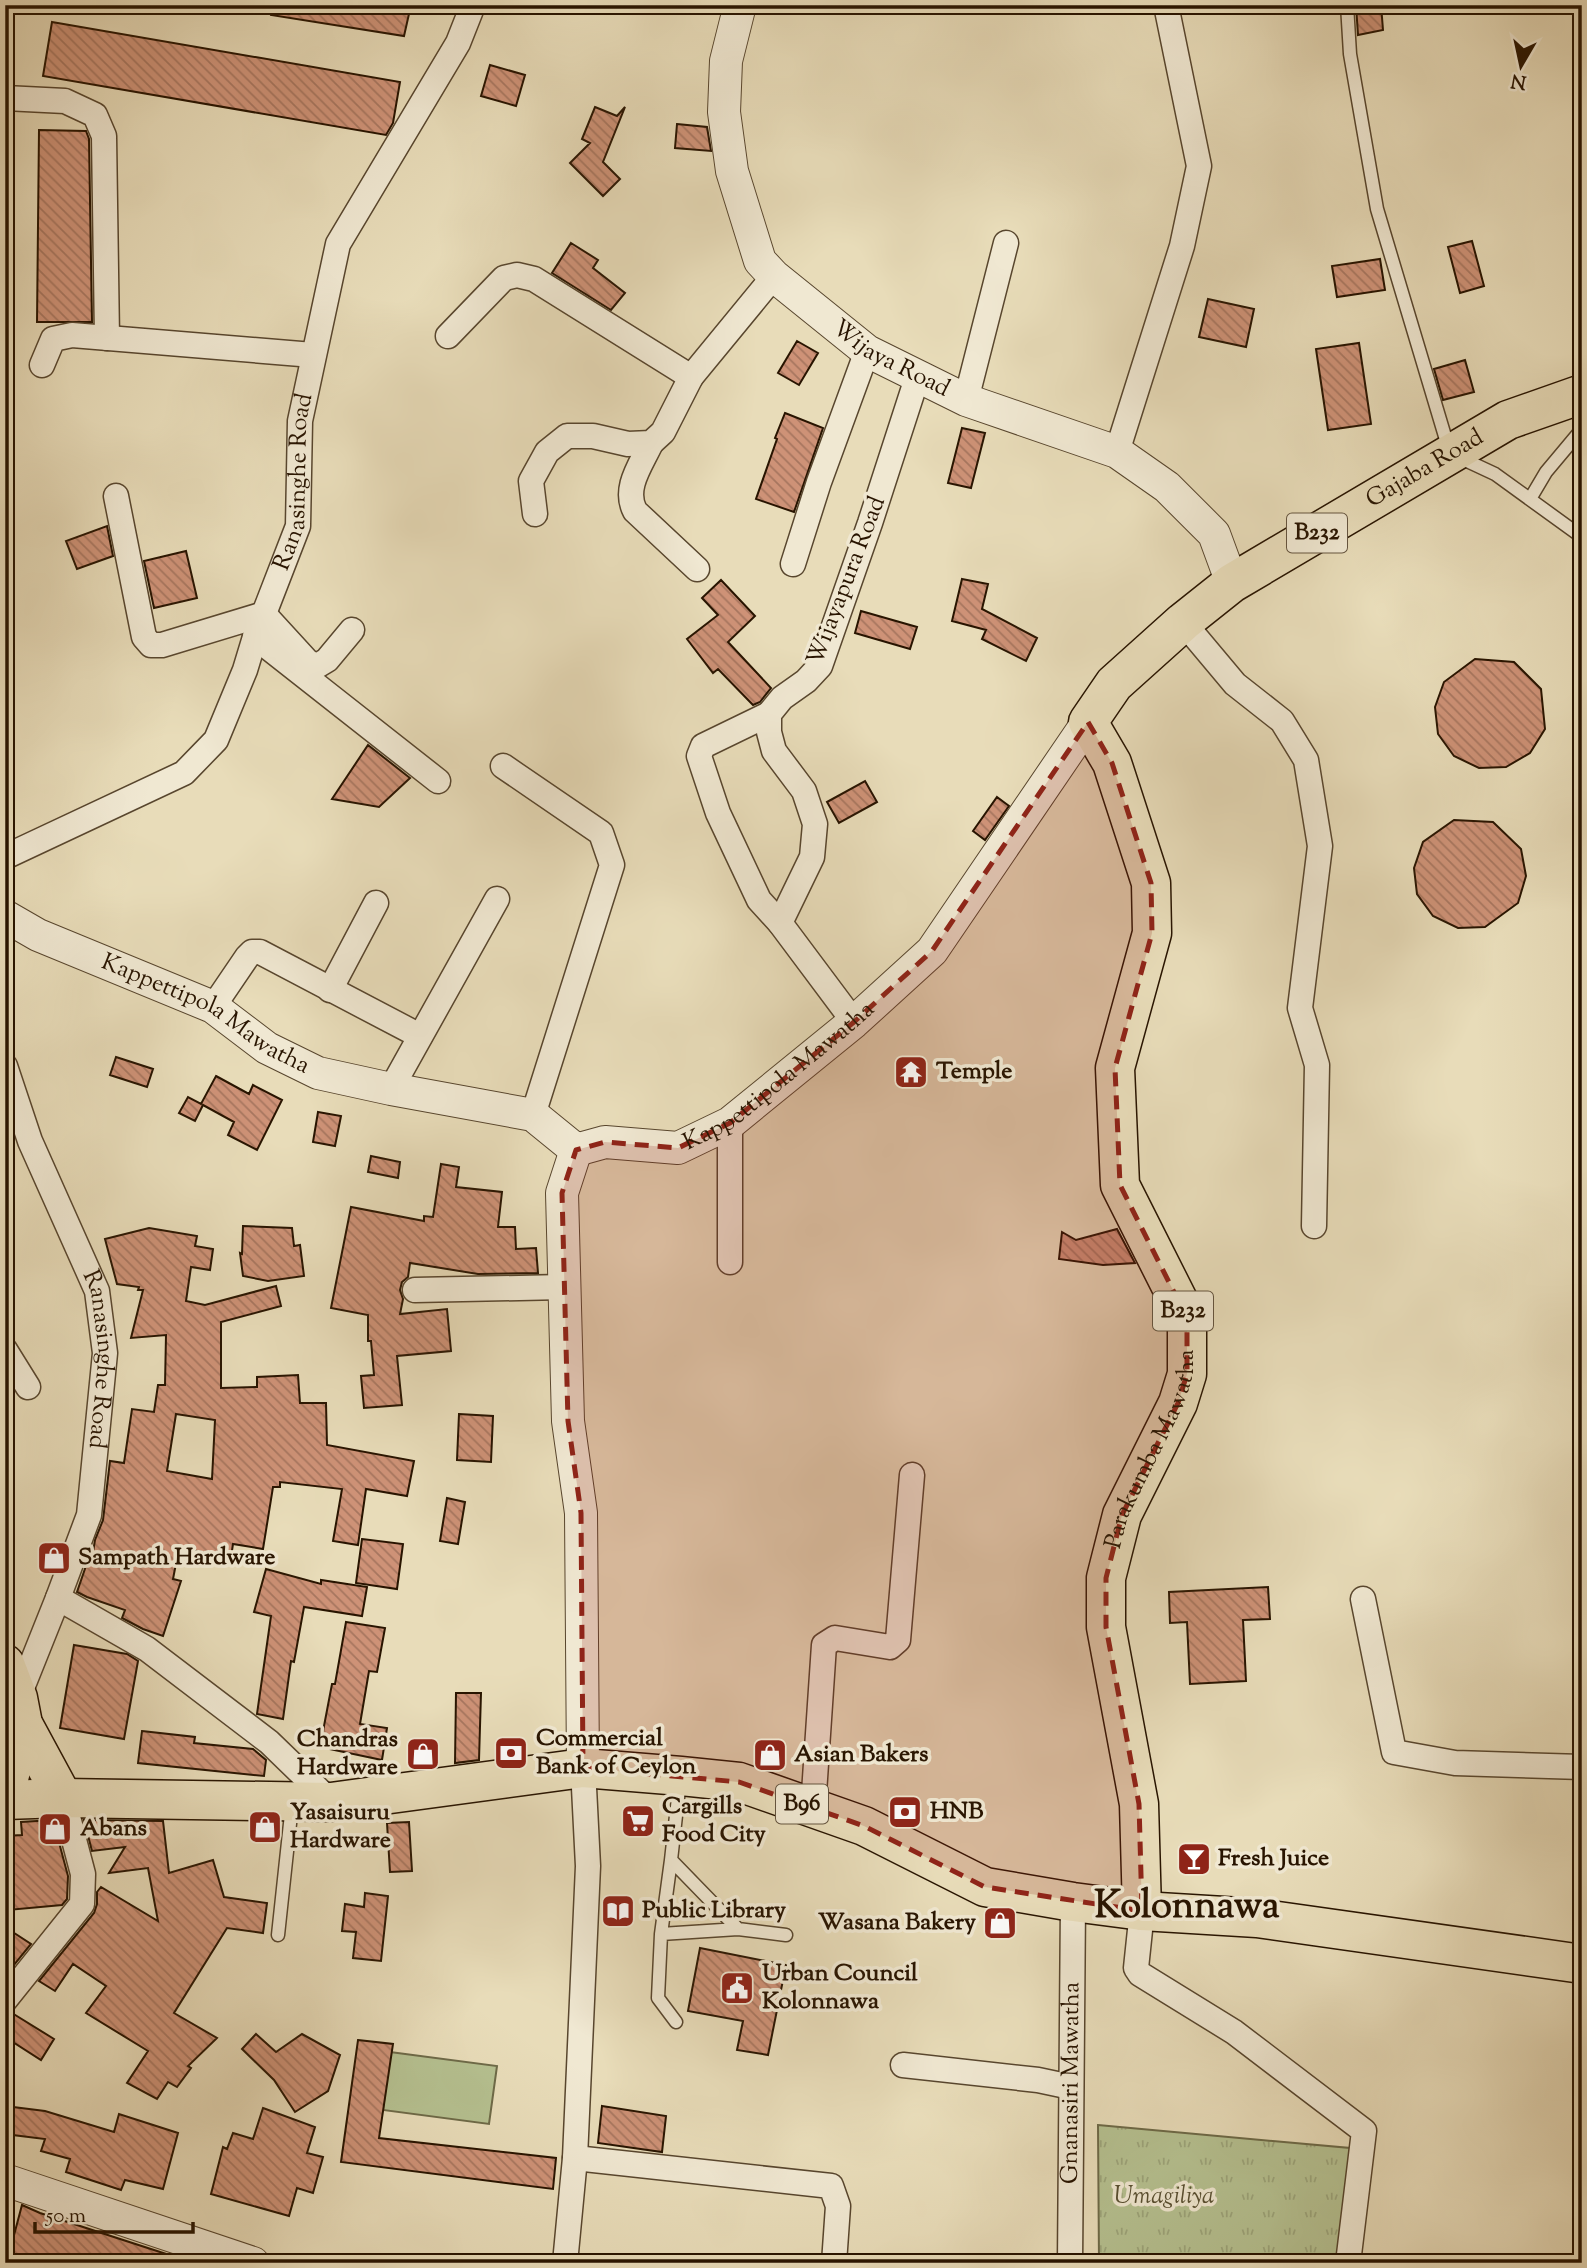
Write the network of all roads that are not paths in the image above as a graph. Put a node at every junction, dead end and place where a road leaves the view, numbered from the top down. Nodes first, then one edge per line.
1 (473, 5) edge
2 (740, 5) edge
3 (1166, 5) edge
4 (1347, 5) edge
5 (5, 98) edge
6 (1006, 243) dead end
7 (774, 276) junction
8 (448, 336) dead end
9 (107, 338) junction
10 (867, 351) junction
11 (313, 355) junction
12 (42, 365) dead end
13 (918, 375) junction
14 (691, 377) junction
15 (1582, 394) edge
16 (966, 400) junction
17 (1582, 429) edge
18 (650, 443) junction
19 (1116, 452) junction
20 (1450, 453) junction
21 (116, 496) dead end
22 (1530, 499) junction
23 (534, 514) dead end
24 (1582, 537) edge
25 (793, 564) dead end
26 (697, 569) dead end
27 (1232, 583) junction
28 (264, 614) junction
29 (1184, 622) junction
30 (352, 630) dead end
31 (255, 638) junction
32 (769, 714) junction
33 (1088, 722) junction
34 (503, 766) dead end
35 (438, 781) dead end
36 (5, 857) edge
37 (496, 899) dead end
38 (376, 903) dead end
39 (5, 916) edge
40 (780, 923) junction
41 (330, 989) junction
42 (213, 1007) junction
43 (854, 1022) junction
44 (420, 1036) junction
45 (5, 1066) edge
46 (390, 1089) junction
47 (533, 1115) junction
48 (730, 1122) junction
49 (576, 1150) junction
50 (1314, 1226) dead end
51 (730, 1262) dead end
52 (564, 1287) junction
53 (415, 1290) dead end
54 (5, 1350) edge
55 (28, 1387) dead end
56 (912, 1475) dead end
57 (58, 1598) junction
58 (1363, 1599) dead end
59 (11, 1683) edge
60 (1582, 1767) edge
61 (583, 1768) junction
62 (681, 1776) junction
63 (5, 1794) edge
64 (62, 1798) junction
65 (5, 1800) edge
66 (293, 1801) junction
67 (331, 1802) junction
68 (813, 1808) junction
69 (671, 1860) junction
70 (1073, 1902) junction
71 (1142, 1911) junction
72 (738, 1929) junction
73 (661, 1934) junction
74 (278, 1935) dead end
75 (786, 1935) dead end
76 (1582, 1964) edge
77 (5, 2000) edge
78 (677, 2022) dead end
79 (903, 2066) dead end
80 (1071, 2087) junction
81 (575, 2158) junction
82 (5, 2180) edge
83 (249, 2262) edge
84 (565, 2263) edge
85 (834, 2263) edge
86 (1070, 2263) edge
87 (1348, 2263) edge

1 - 11 street, Ranasinghe Road
2 - 7 street, Wijaya Road
3 - 19 street
4 - 20 lane
5 - 9 street
6 - 16 street
7 - 10 street, Wijaya Road
7 - 14 street
8 - 14 street
9 - 11 street
9 - 12 street
10 - 13 street, Wijaya Road
10 - 25 street
11 - 28 street, Ranasinghe Road
13 - 16 street, Wijaya Road
13 - 32 street, Wijayapura Road
14 - 18 street
15 - 20 main road, Gajaba Road / B232
16 - 19 street, Wijaya Road
17 - 22 lane
18 - 23 street
18 - 26 street
19 - 27 street, Wijaya Road
20 - 22 lane
20 - 27 main road, Gajaba Road / B232
21 - 28 street
22 - 24 lane
27 - 29 main road, Gajaba Road / B232
28 - 30 street
28 - 31 street, Ranasinghe Road
29 - 33 main road, Gajaba Road / B232
29 - 50 street
31 - 35 street
31 - 36 street, Ranasinghe Road
32 - 40 street
32 - 40 street, Wijayapura Road
33 - 43 street, Kappettipola Mawatha
33 - 71 main road, Parakumba Mawatha / B232
34 - 47 street
37 - 44 street
38 - 41 street
39 - 42 street, Kappettipola Mawatha
40 - 43 street
41 - 42 street
41 - 44 street
42 - 46 street, Kappettipola Mawatha
43 - 48 street, Kappettipola Mawatha
44 - 46 street
45 - 57 street, Ranasinghe Road
46 - 47 street, Kappettipola Mawatha
47 - 49 street, Kappettipola Mawatha
48 - 49 street, Kappettipola Mawatha
48 - 51 street
49 - 52 street
52 - 53 street
52 - 61 street
54 - 55 street
56 - 68 street
57 - 59 street, Ranasinghe Road
57 - 67 street
58 - 60 street
59 - 63 main road
59 - 64 main road
61 - 62 main road, B96
61 - 67 main road, B96
61 - 81 street
62 - 68 main road, B96
62 - 69 lane
64 - 65 main road, B96
64 - 66 main road, B96
64 - 77 street
66 - 67 main road, B96
66 - 74 lane
68 - 70 main road, B96
69 - 72 lane
69 - 73 lane
70 - 71 main road, B96
70 - 80 street, Gnanasiri Mawatha
71 - 76 main road, B96
71 - 87 street
72 - 73 lane
72 - 75 lane
73 - 78 lane
79 - 80 street
80 - 86 street, Gnanasiri Mawatha
81 - 84 street
81 - 85 street
82 - 83 street

